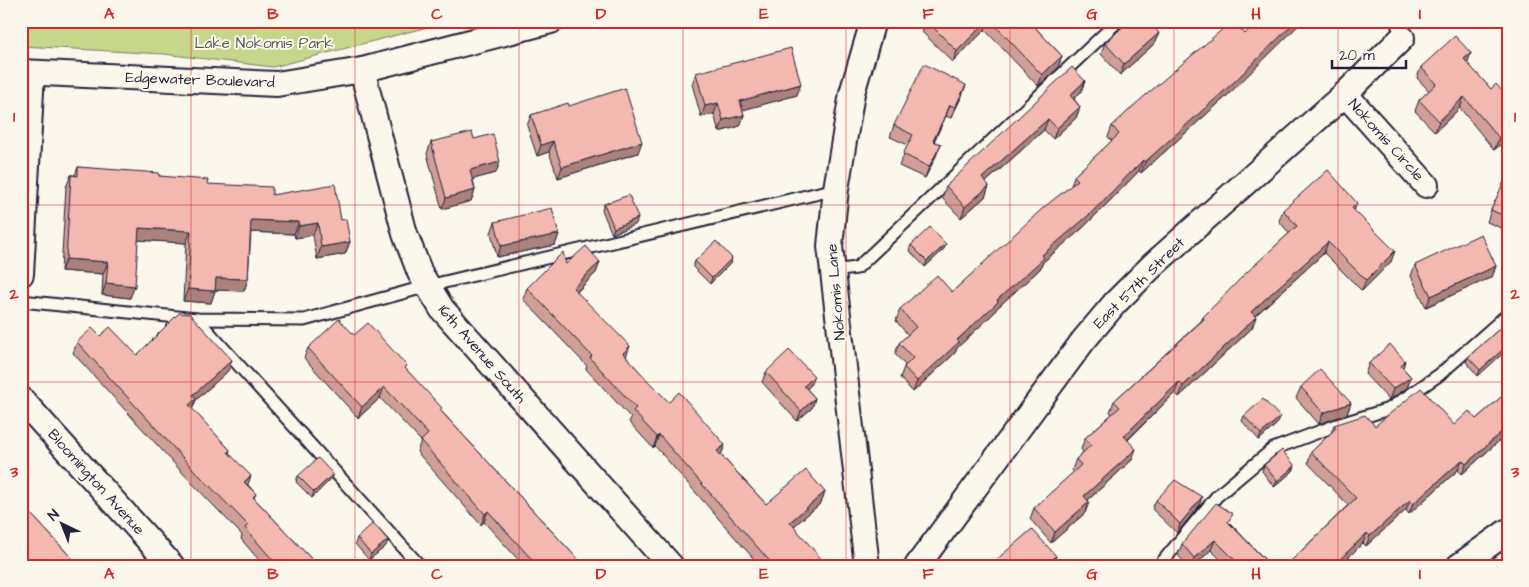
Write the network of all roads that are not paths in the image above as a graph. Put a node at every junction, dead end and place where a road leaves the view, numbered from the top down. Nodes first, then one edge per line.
1 (551, 21) edge
2 (873, 21) edge
3 (1118, 21) edge
4 (1399, 30) edge
5 (362, 70) junction
6 (26, 72) edge
7 (1346, 94) junction
8 (1426, 185) dead end
9 (836, 189) junction
10 (831, 272) junction
11 (21, 274) edge
12 (428, 286) junction
13 (21, 301) edge
14 (1508, 314) edge
15 (197, 319) junction
16 (21, 399) edge
17 (1508, 531) edge
18 (172, 566) edge
19 (420, 566) edge
20 (671, 566) edge
21 (867, 566) edge
22 (916, 566) edge
23 (1159, 566) edge
24 (1459, 566) edge

1 - 5 street, Edgewater Boulevard
2 - 9 street, Nokomis Lane
3 - 10 lane
4 - 7 street, East 57th Street
5 - 6 street, Edgewater Boulevard
5 - 12 street, 16th Avenue South
6 - 11 street
7 - 8 street, Nokomis Circle
7 - 22 street, East 57th Street
9 - 10 street, Nokomis Lane
9 - 12 lane
10 - 21 street, Nokomis Lane
12 - 15 lane
12 - 20 street, 16th Avenue South
13 - 15 lane
14 - 23 lane
15 - 19 lane
16 - 18 street, Bloomington Avenue
17 - 24 street

